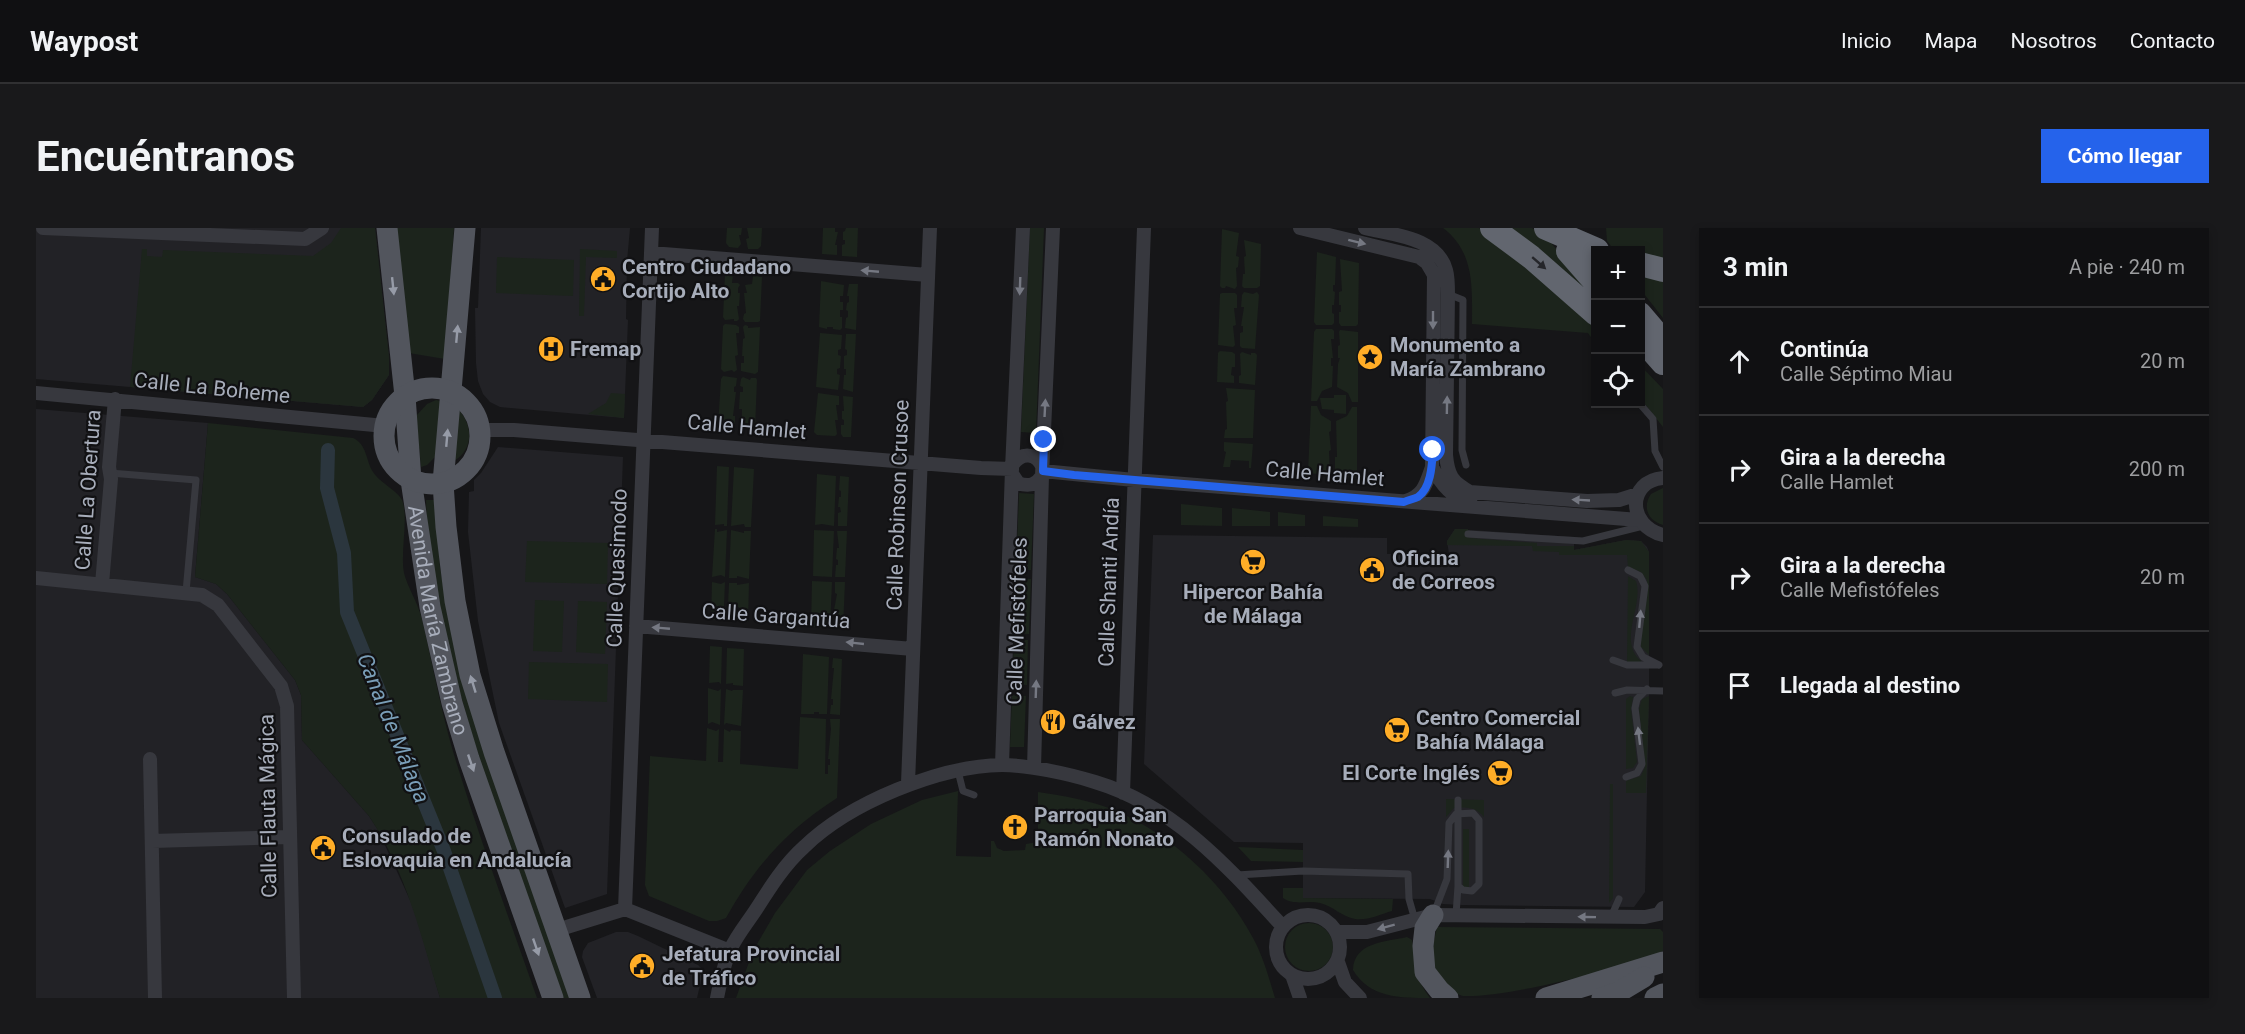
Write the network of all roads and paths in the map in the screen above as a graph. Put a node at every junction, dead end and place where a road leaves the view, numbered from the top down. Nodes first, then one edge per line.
1 (43, 228) edge
2 (322, 228) edge
3 (387, 228) edge
4 (465, 228) edge
5 (652, 228) edge
6 (930, 228) edge
7 (1023, 228) edge
8 (1053, 228) edge
9 (1144, 228) edge
10 (1300, 228) edge
11 (1365, 228) edge
12 (1492, 228) edge
13 (1546, 228) edge
14 (1591, 238) edge
15 (1568, 250) dead end
16 (651, 253) junction
17 (1645, 265) edge
18 (1663, 270) edge
19 (928, 275) junction
20 (1591, 277) edge
21 (1449, 294) junction
22 (1591, 310) edge
23 (1645, 319) edge
24 (1645, 342) edge
25 (1663, 342) edge
26 (1645, 359) edge
27 (1663, 363) edge
28 (1663, 377) edge
29 (450, 392) junction
30 (36, 393) edge
31 (405, 396) junction
32 (115, 399) junction
33 (1643, 408) edge
34 (385, 426) junction
35 (480, 430) junction
36 (642, 440) junction
37 (1462, 450) junction
38 (1446, 455) junction
39 (921, 463) junction
40 (1466, 465) dead end
41 (1432, 467) junction
42 (1663, 467) edge
43 (1012, 469) junction
44 (1042, 471) junction
45 (110, 473) junction
46 (1663, 478) edge
47 (411, 480) junction
48 (1134, 480) junction
49 (443, 483) junction
50 (1638, 494) junction
51 (1404, 502) junction
52 (1482, 509) junction
53 (1641, 523) junction
54 (1468, 534) dead end
55 (1663, 535) edge
56 (1628, 570) dead end
57 (36, 578) edge
58 (102, 585) junction
59 (186, 592) junction
60 (636, 626) junction
61 (914, 650) junction
62 (1613, 660) dead end
63 (1661, 664) edge
64 (1647, 689) junction
65 (1663, 691) edge
66 (1615, 693) dead end
67 (150, 759) dead end
68 (1002, 765) junction
69 (1034, 768) junction
70 (958, 771) junction
71 (1626, 777) dead end
72 (908, 783) junction
73 (1124, 793) junction
74 (974, 795) dead end
75 (1458, 800) dead end
76 (290, 837) junction
77 (152, 841) junction
78 (1237, 875) junction
79 (1458, 886) junction
80 (1619, 899) dead end
81 (1663, 908) edge
82 (625, 909) junction
83 (1456, 915) junction
84 (1424, 917) junction
85 (1611, 917) junction
86 (1283, 927) junction
87 (556, 930) junction
88 (1338, 932) junction
89 (730, 951) junction
90 (1338, 962) junction
91 (1663, 964) edge
92 (1292, 975) junction
93 (1663, 994) edge
94 (155, 998) edge
95 (294, 998) edge
96 (554, 998) edge
97 (579, 998) edge
98 (717, 998) edge
99 (1300, 998) edge
100 (1360, 998) edge
101 (1448, 998) edge
102 (1546, 998) edge
103 (1602, 998) edge
104 (1655, 998) edge

1 - 2 street
3 -> 31 main road, Avenida María Zambrano
29 -> 4 main road, Avenida María Zambrano
5 - 16 street, Calle Quasimodo
6 - 19 street, Calle Robinson Crusoe
7 -> 43 street, Calle Mefistófeles
44 -> 8 street, Calle Mefistófeles
9 - 48 street, Calle Shanti Andía
10 -> 41 street
11 - 21 street
12 -> 22 highway
13 - 14 highway
15 - 20 highway
19 -> 16 street
16 - 36 street, Calle Quasimodo
17 - 18 highway
19 - 39 street, Calle Robinson Crusoe
21 - 37 lane
38 -> 21 street
23 - 25 highway
24 - 27 highway
26 - 28 highway
29 - 31 main road
29 - 35 main road
49 -> 29 main road, Avenida María Zambrano
30 - 32 street, Calle La Boheme
31 - 34 main road
31 - 47 main road, Avenida María Zambrano
32 - 34 street, Calle La Boheme
32 - 45 street, Calle La Obertura
33 - 42 lane
34 - 47 main road
35 - 36 street, Calle Hamlet
35 - 49 main road
36 - 39 street, Calle Hamlet
36 - 60 street, Calle Quasimodo
37 - 38 lane
37 - 40 lane
50 -> 38 street
39 - 43 street, Calle Hamlet
39 - 61 street, Calle Robinson Crusoe
41 - 51 street
41 - 52 street
43 - 44 street
43 - 44 street
43 - 68 street, Calle Mefistófeles
44 - 48 street, Calle Hamlet
69 -> 44 street, Calle Mefistófeles
45 - 58 street, Calle La Obertura
45 - 59 lane
46 - 50 street
47 - 49 main road
47 -> 96 main road, Avenida María Zambrano
48 - 51 street, Calle Hamlet
48 - 73 street, Calle Shanti Andía
87 -> 49 main road, Avenida María Zambrano
50 - 53 street
51 - 52 street, Calle Hamlet
52 - 53 street, Calle Hamlet
53 - 54 lane
53 - 55 street, Calle Hamlet
63 -> 56 lane
57 - 58 street, Calle Flauta Mágica
58 - 59 street, Calle Flauta Mágica
59 - 76 street, Calle Flauta Mágica
61 -> 60 street, Calle Gargantúa
60 - 82 street, Calle Quasimodo
61 - 72 street, Calle Robinson Crusoe
62 - 63 lane
64 - 65 lane
64 - 66 lane
71 -> 64 lane
67 - 77 street
68 - 69 street
68 - 70 street
69 - 73 street
70 - 72 street
70 - 74 lane
72 - 89 street
73 - 78 street
75 - 79 lane
76 - 77 street
76 - 95 street, Calle Flauta Mágica
77 - 94 street
78 - 84 lane
78 - 86 street
79 - 83 lane
84 -> 79 lane
80 - 85 lane
81 - 85 street
82 - 87 street
82 - 89 street
83 - 84 street
85 -> 83 street
84 -> 88 street
84 - 101 main road
86 - 88 street
86 - 92 street
87 - 97 main road, Avenida María Zambrano
88 - 90 street
89 - 98 street
90 - 92 street
90 - 100 street
91 - 102 main road
91 - 103 main road
92 - 99 street
93 - 104 main road

